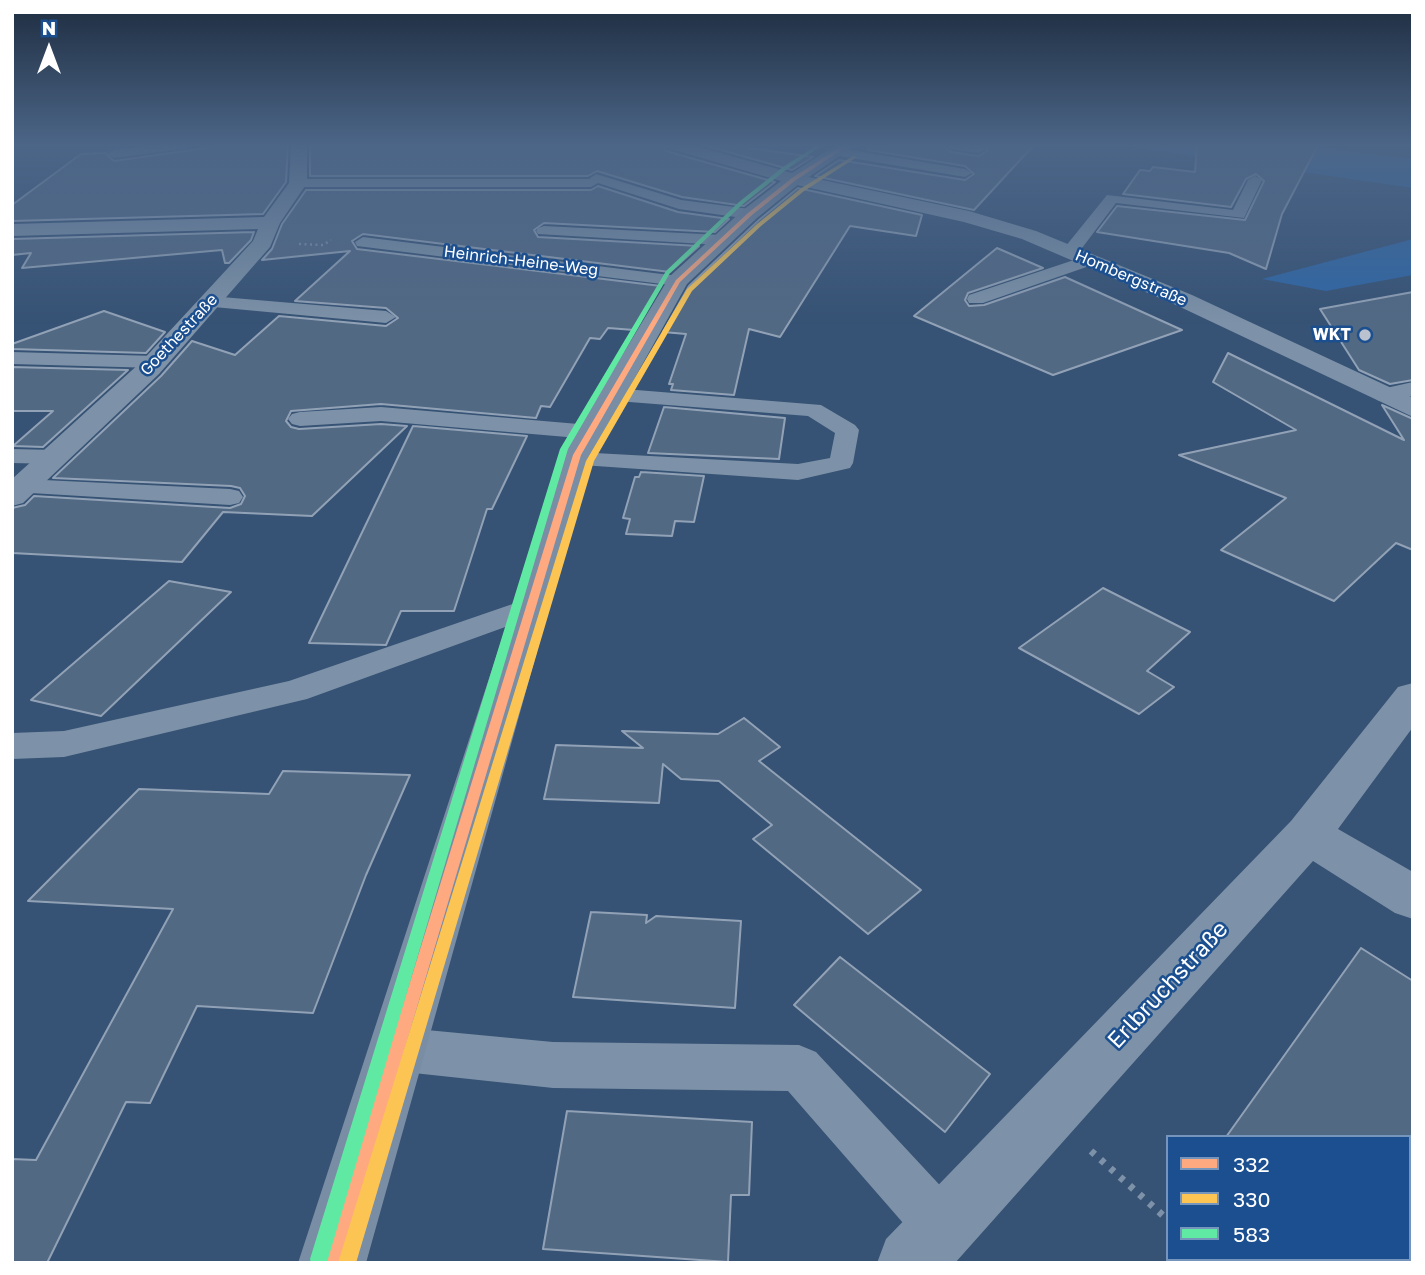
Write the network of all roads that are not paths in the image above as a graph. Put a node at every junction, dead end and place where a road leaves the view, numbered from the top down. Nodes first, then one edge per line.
1 (285, 204) edge
2 (683, 204) edge
3 (762, 204) edge
4 (911, 204) edge
5 (1108, 204) edge
6 (1160, 204) edge
7 (1243, 204) edge
8 (750, 214) junction
9 (12, 230) edge
10 (544, 231) dead end
11 (267, 233) junction
12 (721, 240) junction
13 (363, 242) road end
14 (1080, 256) junction
15 (678, 281) junction
16 (976, 299) dead end
17 (210, 302) junction
18 (386, 317) dead end
19 (12, 358) edge
20 (156, 362) junction
21 (1413, 389) edge
22 (612, 395) junction
23 (1385, 395) junction
24 (1413, 409) edge
25 (300, 419) dead end
26 (583, 445) junction
27 (12, 456) edge
28 (55, 457) junction
29 (18, 491) edge
30 (230, 497) dead end
31 (530, 607) junction
32 (1413, 697) edge
33 (12, 746) edge
34 (1307, 834) junction
35 (1413, 898) edge
36 (395, 1049) junction
37 (927, 1245) edge
38 (332, 1263) edge

1 - 11 street, Goethestraße
2 - 8 lane
3 - 8 main road
4 - 14 street, Hombergstraße
5 - 14 lane
6 - 7 lane
8 - 12 main road
9 - 11 street
10 - 12 lane
11 - 17 street, Goethestraße
12 - 15 main road
13 - 15 lane, Heinrich-Heine-Weg
14 - 16 lane
14 - 23 street, Hombergstraße
15 - 22 main road
17 - 18 lane
17 - 20 street, Goethestraße
19 - 20 lane
20 - 28 street, Goethestraße
21 - 23 lane
22 - 26 main road
22 - 26 lane
23 - 24 street, Hombergstraße
25 - 26 lane
26 - 31 main road
27 - 28 lane
28 - 29 street, Goethestraße
29 - 30 lane
31 - 33 lane
31 - 36 main road
32 - 34 street, Erlbruchstraße
34 - 35 street
34 - 37 street, Erlbruchstraße
36 - 37 lane
36 - 38 main road

